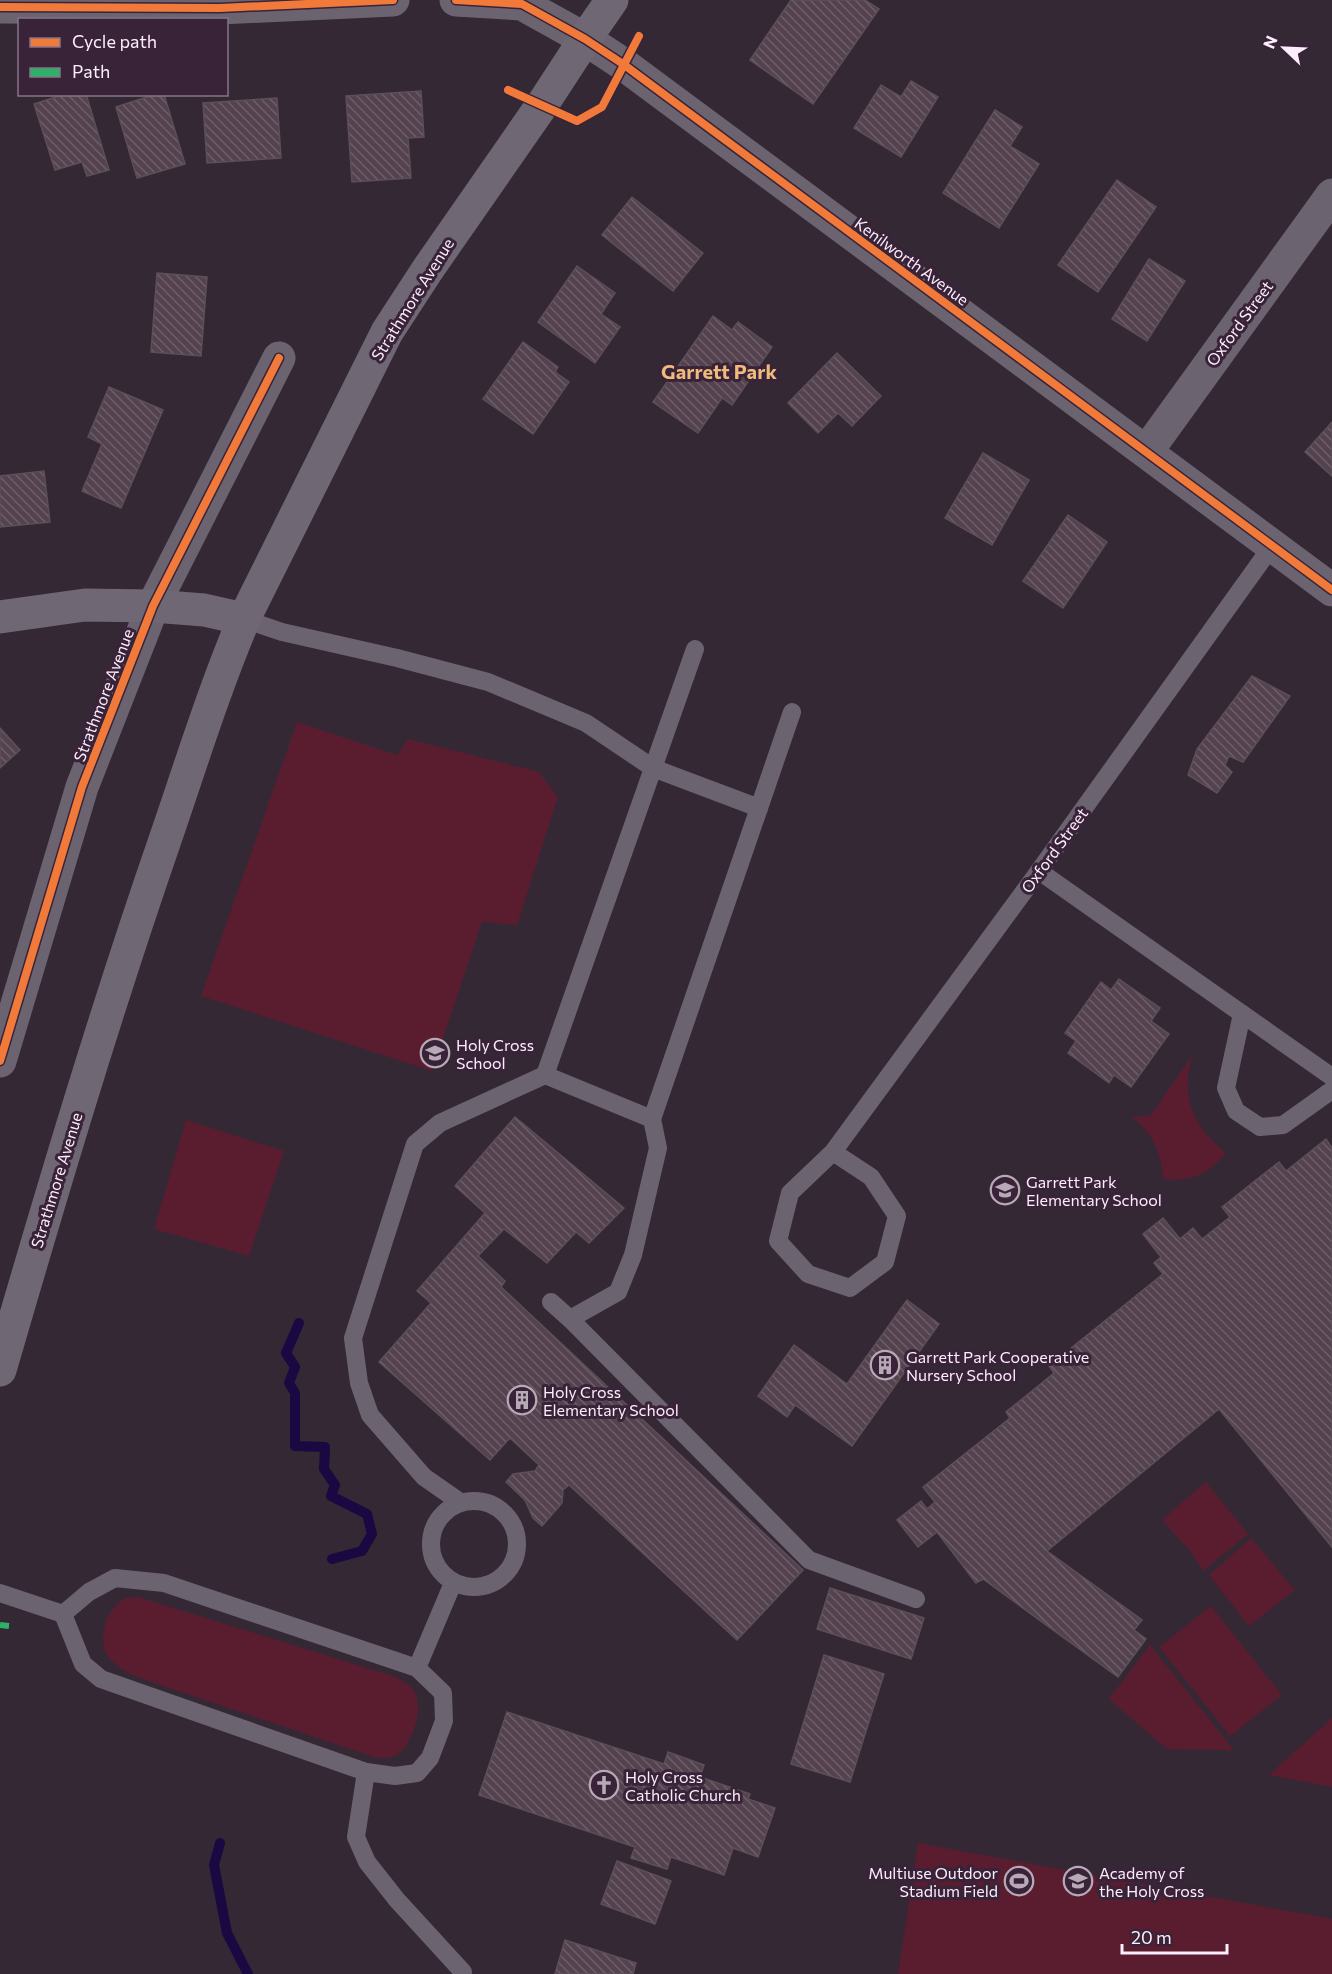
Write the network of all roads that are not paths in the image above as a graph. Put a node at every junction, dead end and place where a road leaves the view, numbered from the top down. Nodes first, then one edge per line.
1 (393, 0) edge
2 (456, 0) edge
3 (612, 0) edge
4 (0, 7) edge
5 (585, 39) junction
6 (1332, 195) edge
7 (279, 358) dead end
8 (1147, 451) junction
9 (1272, 546) junction
10 (1332, 590) edge
11 (153, 606) junction
12 (0, 617) edge
13 (244, 619) junction
14 (695, 649) dead end
15 (792, 712) dead end
16 (652, 768) junction
17 (759, 808) junction
18 (1039, 871) junction
19 (1242, 1014) junction
20 (0, 1061) edge
21 (545, 1076) junction
22 (1332, 1077) edge
23 (1332, 1090) edge
24 (652, 1119) junction
25 (833, 1152) junction
26 (551, 1302) dead end
27 (570, 1319) junction
28 (0, 1370) edge
29 (460, 1502) junction
30 (453, 1583) junction
31 (0, 1593) edge
32 (916, 1599) dead end
33 (63, 1614) junction
34 (417, 1668) junction
35 (366, 1772) junction
36 (463, 1972) dead end

1 - 4 street
2 - 5 street, Kenilworth Avenue
3 - 5 main road, Strathmore Avenue
5 - 8 street, Kenilworth Avenue
5 - 13 main road, Strathmore Avenue
6 - 8 street, Oxford Street
7 - 11 street, Strathmore Avenue
8 - 9 street, Kenilworth Avenue
9 - 10 street, Kenilworth Avenue
9 - 18 lane, Oxford Street
11 - 12 main road
11 - 13 main road
11 - 20 street, Strathmore Avenue
13 - 16 lane
13 - 28 main road, Strathmore Avenue
14 - 16 lane
15 - 17 lane
16 - 17 lane
16 - 21 lane
17 - 24 lane
18 - 19 lane
18 - 25 lane, Oxford Street
19 - 22 lane
19 - 23 lane
21 - 24 lane
21 - 29 lane
24 - 27 lane
25 - 25 lane, Oxford Street
26 - 27 lane
27 - 32 lane
29 - 30 lane
29 - 30 lane
30 - 34 lane
31 - 33 lane
33 - 34 lane
33 - 35 lane
34 - 35 lane
35 - 36 lane

